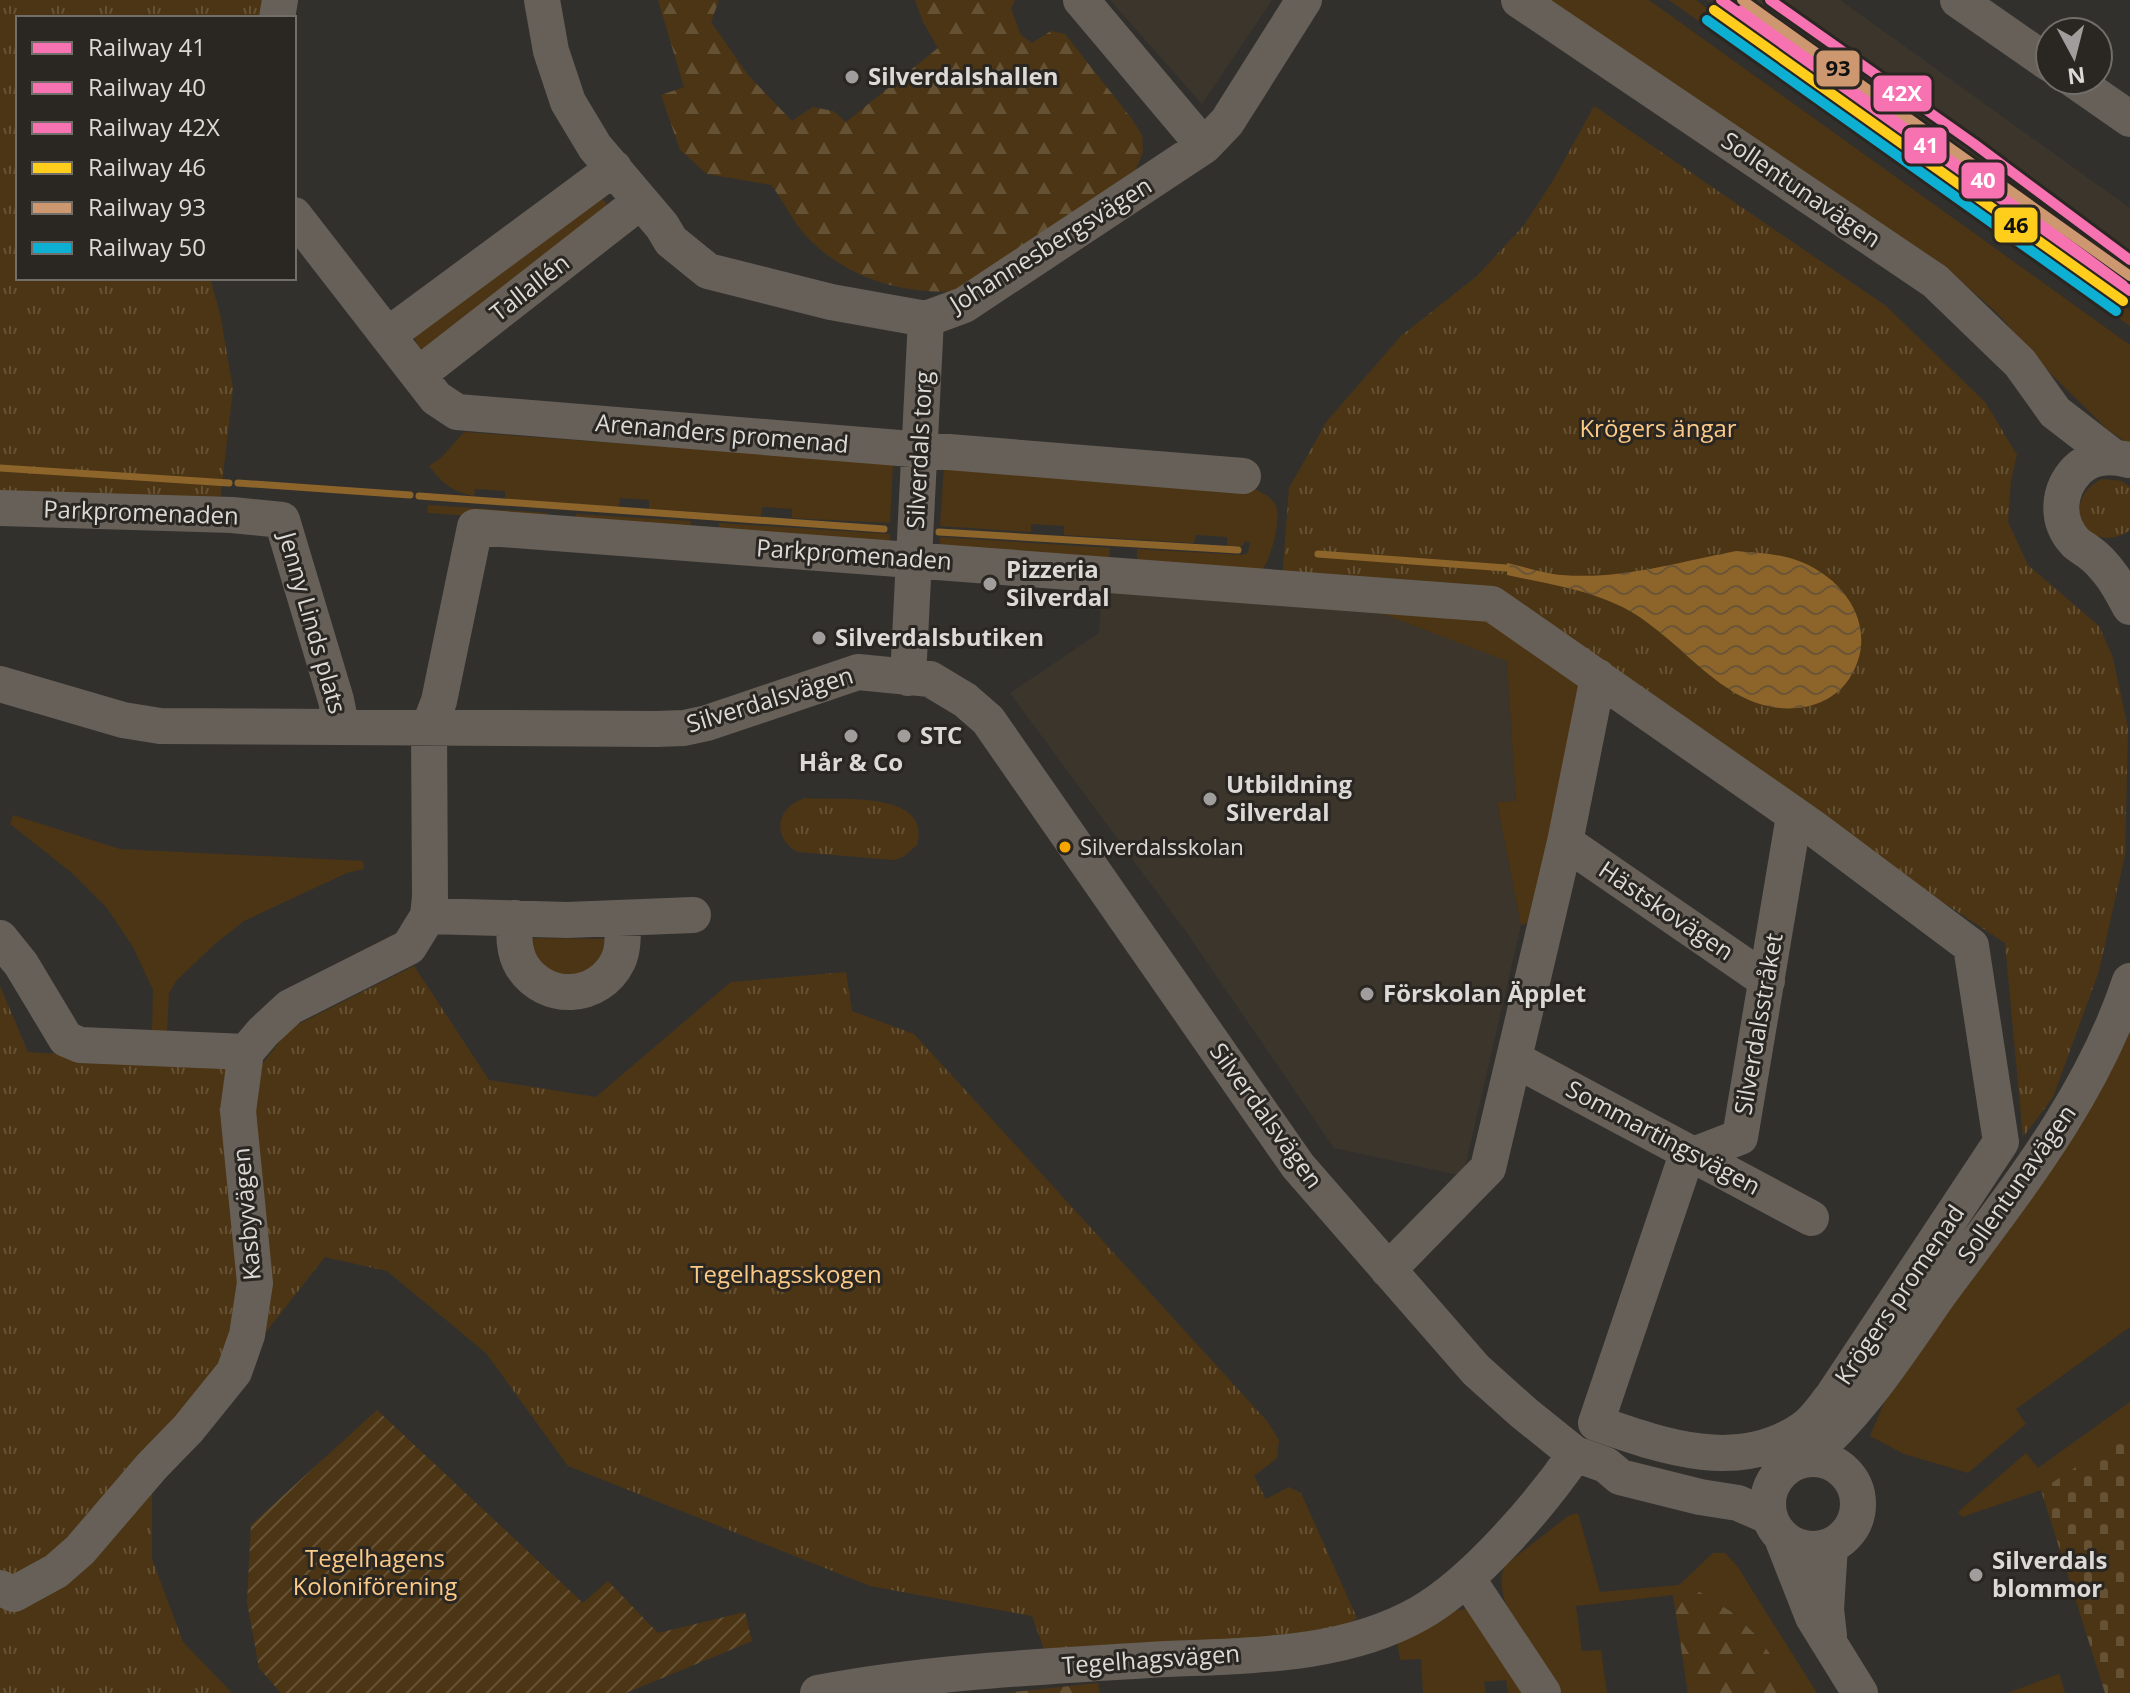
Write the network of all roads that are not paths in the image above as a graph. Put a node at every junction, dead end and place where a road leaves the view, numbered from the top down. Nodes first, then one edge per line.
1 (542, 0) edge
2 (1081, 0) edge
3 (1304, 0) edge
4 (1519, 0) edge
5 (1958, 0) edge
6 (2034, 53) edge
7 (2097, 96) edge
8 (2130, 119) edge
9 (1204, 146) junction
10 (614, 168) junction
11 (641, 201) junction
12 (296, 218) edge
13 (926, 319) junction
14 (388, 335) junction
15 (418, 375) junction
16 (2055, 412) junction
17 (921, 451) junction
18 (2121, 458) edge
19 (1243, 476) dead end
20 (2069, 479) junction
21 (0, 508) edge
22 (282, 520) joint
23 (2130, 553) edge
24 (2091, 554) junction
25 (915, 559) junction
26 (2130, 607) edge
27 (1598, 677) junction
28 (908, 678) junction
29 (0, 684) edge
30 (341, 725) junction
31 (429, 727) junction
32 (1794, 816) junction
33 (1565, 842) junction
34 (693, 915) dead end
35 (428, 916) junction
36 (515, 918) junction
37 (622, 918) junction
38 (0, 938) edge
39 (1971, 946) joint
40 (1767, 981) junction
41 (2130, 981) edge
42 (246, 1052) junction
43 (1514, 1059) junction
44 (1696, 1154) junction
45 (1811, 1218) dead end
46 (1388, 1270) junction
47 (1882, 1375) junction
48 (1590, 1460) junction
49 (1795, 1464) junction
50 (1853, 1482) junction
51 (1775, 1527) junction
52 (1830, 1546) junction
53 (1467, 1578) junction
54 (0, 1588) edge
55 (1830, 1641) junction
56 (818, 1693) edge
57 (1543, 1693) edge
58 (1860, 1693) edge

1 - 10 street, Johannesbergsvägen
2 - 9 street
3 - 9 street, Johannesbergsvägen
4 - 16 street, Sollentunavägen
5 - 6 street
7 - 8 street
9 - 13 street, Johannesbergsvägen
10 - 11 street, Johannesbergsvägen
10 - 14 street, Tallallén
11 - 13 street, Johannesbergsvägen
11 - 15 street, Tallallén
12 - 14 street, Arenanders promenad
13 - 17 street, Silverdals torg
14 - 15 street, Arenanders promenad
15 - 17 street, Arenanders promenad
16 - 18 street, Sollentunavägen
16 - 20 street, Sollentunavägen
17 - 19 street, Arenanders promenad
17 - 25 street, Silverdals torg
18 - 20 street, Sollentunavägen
20 - 24 street, Sollentunavägen
21 - 22 street, Parkpromenaden
22 - 30 street, Jenny Linds plats
23 - 24 street
24 - 26 street, Sollentunavägen
25 - 27 street, Parkpromenaden
25 - 28 street, Silverdals torg
25 - 31 street, Parkpromenaden
27 - 32 street, Parkpromenaden
27 - 33 street
28 - 31 street, Silverdalsvägen
28 - 46 street, Silverdalsvägen
29 - 30 street, Silverdalsvägen
30 - 31 street, Silverdalsvägen
31 - 35 street
32 - 39 street, Parkpromenaden
32 - 40 street, Silverdalsstråket
33 - 40 street, Hästskovägen
33 - 43 street
34 - 37 street
35 - 36 street
35 - 42 street
36 - 37 street
36 - 37 street
38 - 42 street
39 - 44 street, Krögers promenad
40 - 44 street, Silverdalsstråket
41 - 47 street, Sollentunavägen
42 - 54 street, Kasbyvägen
43 - 44 street, Sommartingsvägen
43 - 46 street
44 - 45 street, Sommartingsvägen
46 - 48 street, Silverdalsvägen
47 - 49 street, Sollentunavägen
47 - 50 street, Sollentunavägen
48 - 49 street
48 - 51 street, Silverdalsvägen
48 - 53 street, Tegelhagsvägen
49 - 50 street
49 - 51 street
50 - 52 street
51 - 52 street
51 - 55 street
52 - 55 street
53 - 56 street, Tegelhagsvägen
53 - 57 street
55 - 58 street

